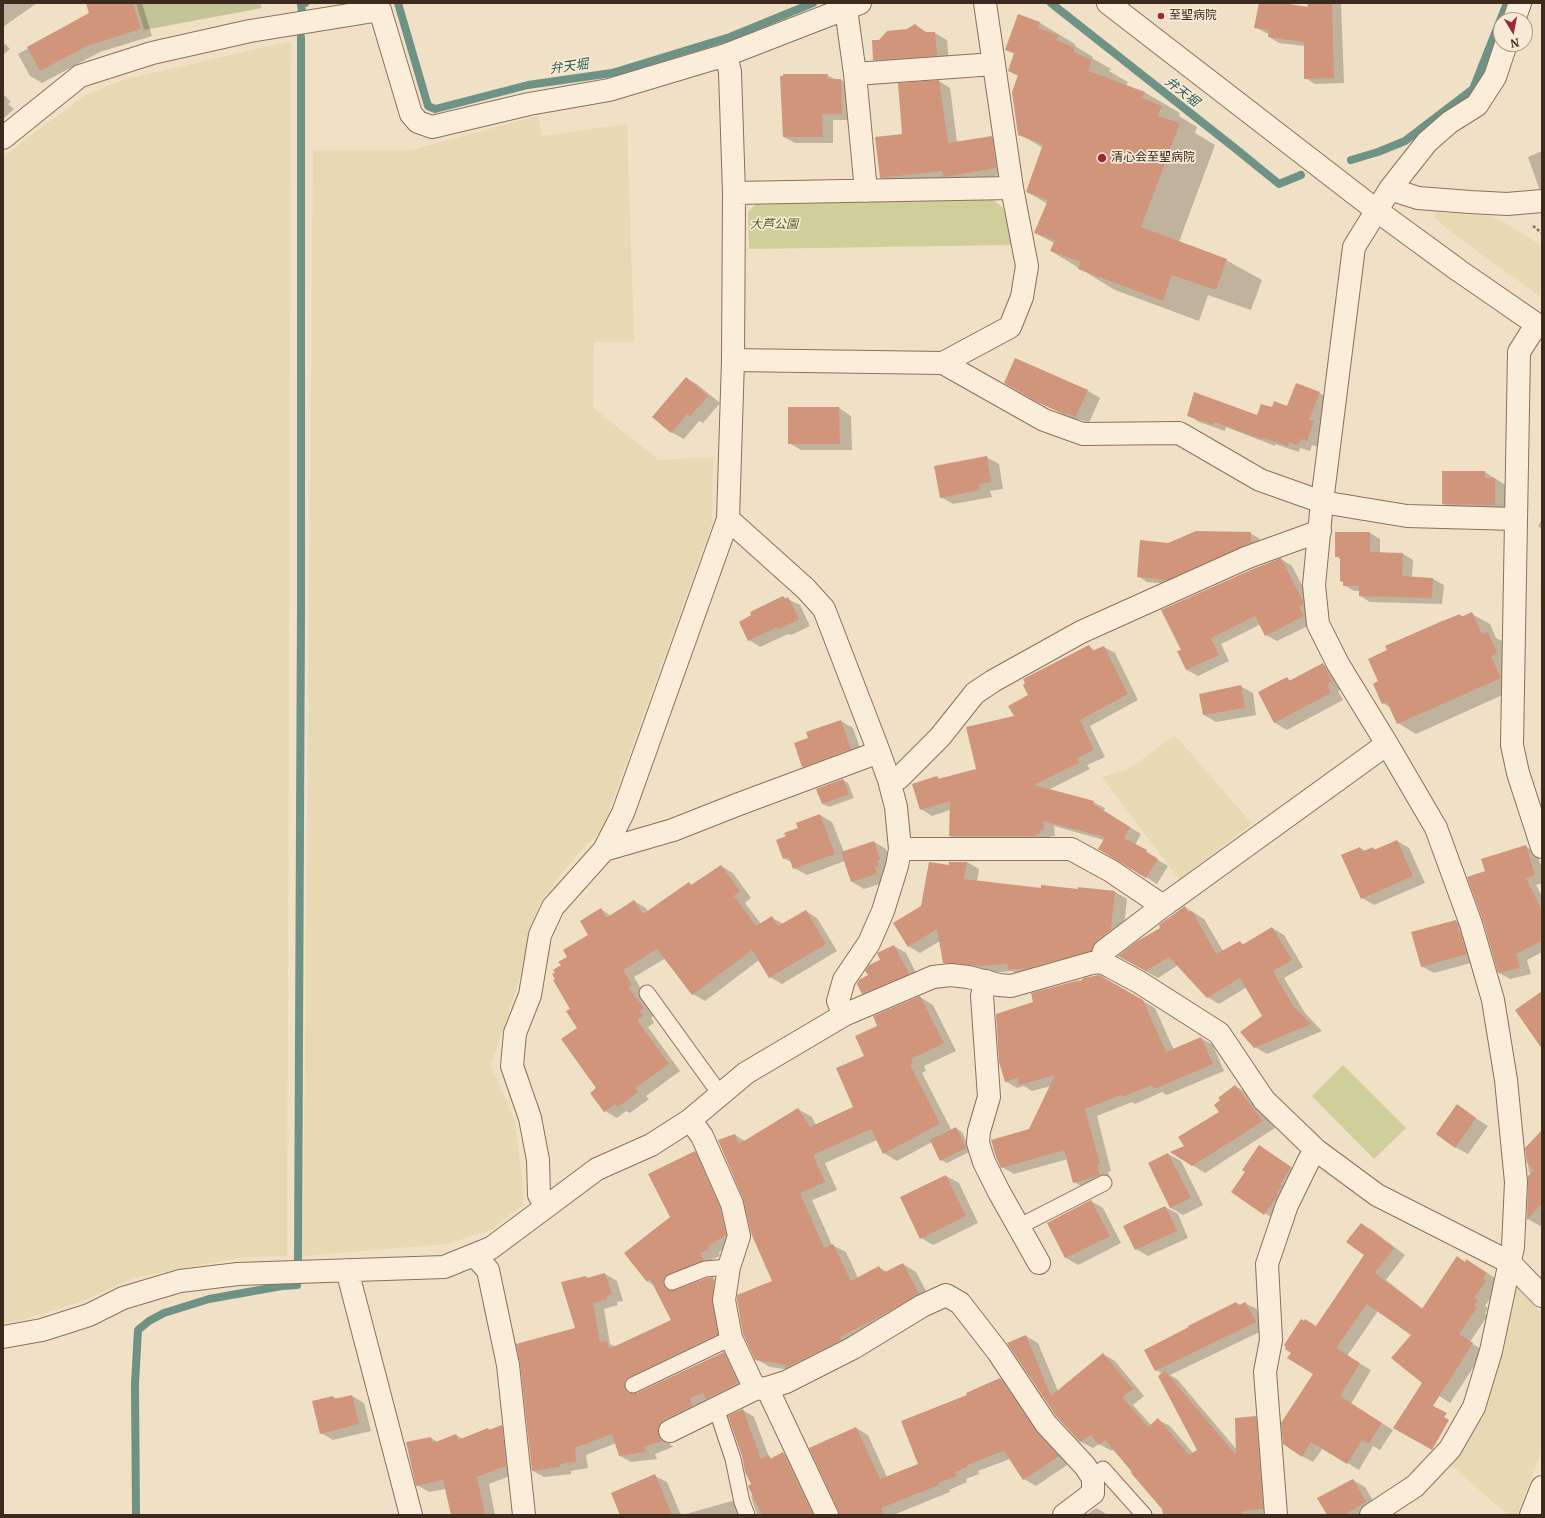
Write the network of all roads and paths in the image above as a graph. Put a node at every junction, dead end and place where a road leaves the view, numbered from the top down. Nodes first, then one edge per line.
1 (986, 3) edge
2 (1108, 3) edge
3 (380, 6) edge
4 (853, 6) edge
5 (1504, 52) edge
6 (726, 55) junction
7 (994, 64) junction
8 (855, 74) junction
9 (3, 138) edge
10 (1012, 188) junction
11 (1390, 189) junction
12 (866, 191) junction
13 (734, 193) junction
14 (1542, 201) edge
15 (1376, 210) junction
16 (1539, 327) edge
17 (733, 360) junction
18 (943, 363) junction
19 (1322, 502) junction
20 (728, 519) junction
21 (1516, 519) junction
22 (1320, 531) junction
23 (1387, 744) junction
24 (879, 752) junction
25 (889, 780) junction
26 (1542, 847) edge
27 (900, 849) junction
28 (604, 850) junction
29 (1162, 906) junction
30 (1100, 962) junction
31 (986, 981) junction
32 (647, 993) dead end
33 (844, 1014) junction
34 (720, 1094) junction
35 (690, 1120) junction
36 (1316, 1150) junction
37 (1104, 1183) dead end
38 (547, 1206) junction
39 (1018, 1227) junction
40 (475, 1256) junction
41 (1509, 1262) junction
42 (1039, 1263) dead end
43 (729, 1267) junction
44 (347, 1270) junction
45 (672, 1282) dead end
46 (1542, 1296) edge
47 (3, 1337) edge
48 (730, 1338) junction
49 (633, 1385) dead end
50 (761, 1388) junction
51 (716, 1408) junction
52 (670, 1431) dead end
53 (1093, 1478) junction
54 (1542, 1487) edge
55 (411, 1515) edge
56 (524, 1515) edge
57 (747, 1515) edge
58 (827, 1515) edge
59 (1064, 1515) edge
60 (1144, 1515) edge
61 (1276, 1515) edge
62 (1371, 1515) edge
63 (1531, 1515) edge

1 - 7 street
2 - 15 street
3 - 6 street
3 - 9 street
4 - 6 street
4 - 8 street
5 - 11 street
6 - 13 street
7 - 8 street
7 - 10 street
8 - 12 street
10 - 12 street
10 - 18 street
11 - 14 street
11 - 15 street
12 - 13 street
13 - 17 street
15 - 16 street
15 - 19 street
16 - 21 street
17 - 18 street
17 - 20 street
18 - 19 street
19 - 21 street
19 - 22 street
20 - 24 street
20 - 28 street
21 - 26 street
22 - 23 street
22 - 25 street
23 - 29 street
23 - 41 street
24 - 25 street
24 - 28 street
25 - 27 street
27 - 29 street
27 - 33 street
28 - 38 street
29 - 30 street
30 - 31 street
30 - 36 street
31 - 33 street
31 - 39 street
32 - 34 lane
33 - 34 street
34 - 35 street
35 - 38 street
35 - 43 street
36 - 41 street
36 - 61 street
37 - 39 lane
38 - 40 street
39 - 42 street
40 - 44 street
40 - 56 street
41 - 46 street
41 - 62 street
43 - 45 lane
43 - 48 street
44 - 47 street
44 - 55 street
48 - 49 lane
48 - 50 street
50 - 51 street
50 - 53 street
50 - 58 street
51 - 52 street
51 - 57 lane
53 - 59 street
53 - 60 lane
54 - 63 street

